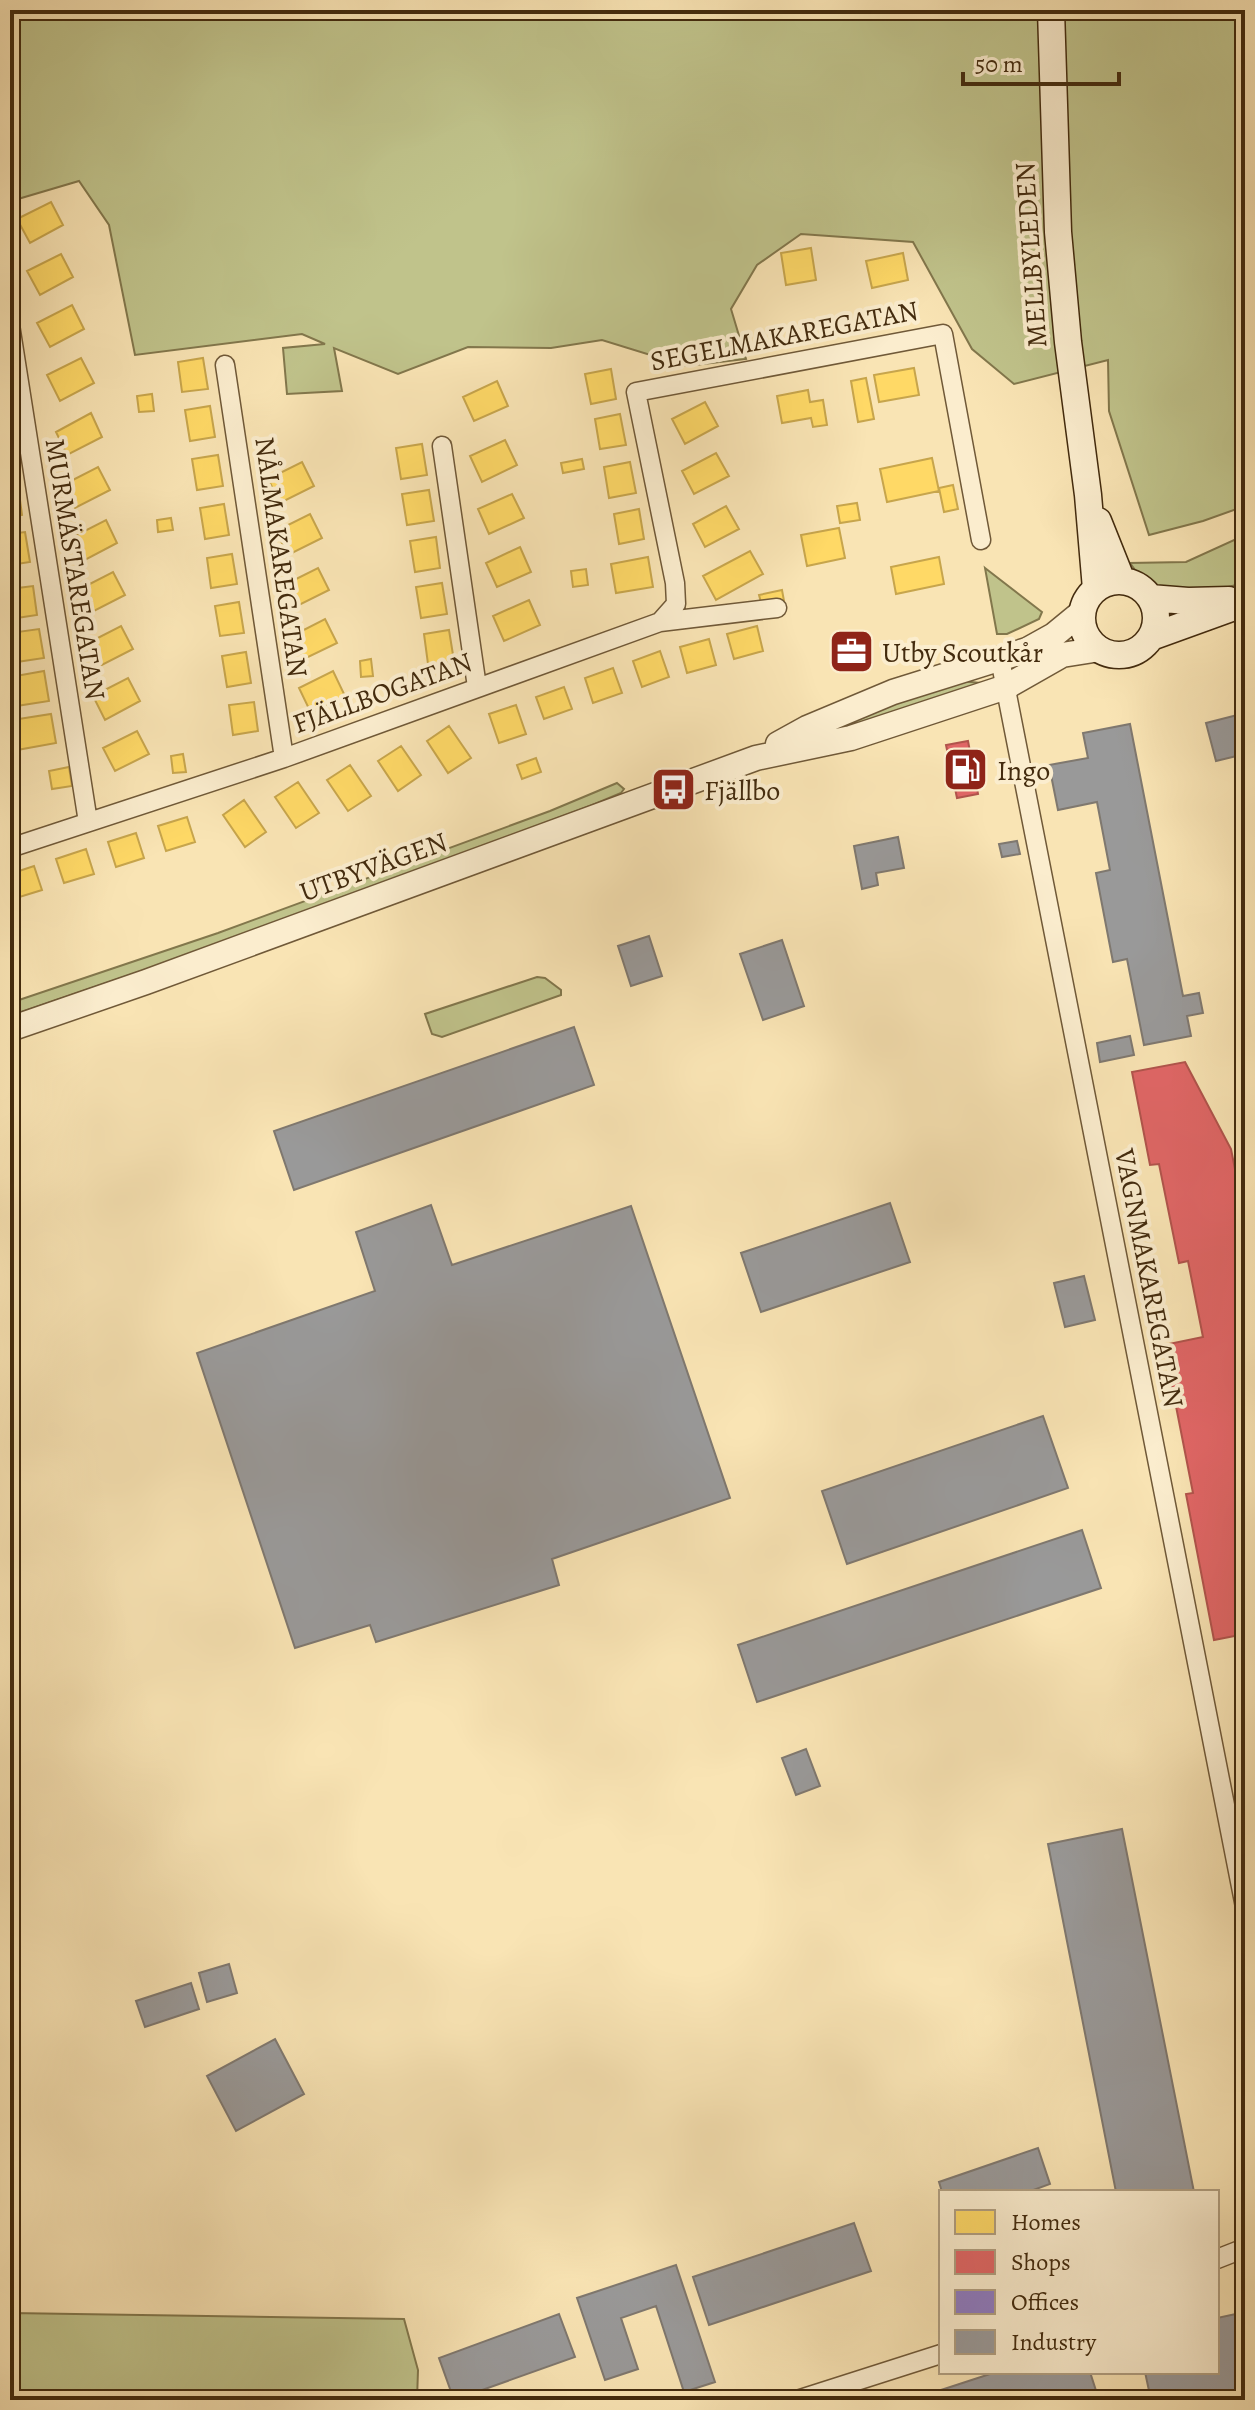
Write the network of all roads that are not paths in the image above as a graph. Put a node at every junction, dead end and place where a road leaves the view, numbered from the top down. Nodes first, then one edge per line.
1 (1051, 10) edge
2 (10, 325) edge
3 (225, 365) dead end
4 (442, 446) dead end
5 (1088, 495) junction
6 (981, 540) dead end
7 (1122, 581) junction
8 (1096, 589) junction
9 (1150, 598) junction
10 (1245, 601) edge
11 (777, 608) dead end
12 (1082, 612) junction
13 (660, 622) junction
14 (1151, 637) junction
15 (1100, 649) junction
16 (1000, 659) junction
17 (477, 687) junction
18 (1006, 687) junction
19 (284, 758) junction
20 (756, 758) junction
21 (88, 822) junction
22 (10, 848) edge
23 (10, 1029) edge
24 (1245, 1907) edge
25 (1245, 2248) edge
26 (1219, 2258) edge
27 (939, 2355) edge
28 (797, 2400) edge

1 - 5 main road, MELLBYLEDEN
2 - 21 street, MURMÄSTAREGATAN
3 - 19 street, NÅLMAKAREGATAN
4 - 17 street
5 - 7 main road, MELLBYLEDEN
5 - 8 main road, MELLBYLEDEN
6 - 13 street, SEGELMAKAREGATAN
7 - 8 main road
7 - 9 main road, UTBYVÄGEN
8 - 12 main road, UTBYVÄGEN
9 - 10 main road, UTBYVÄGEN
9 - 14 main road
10 - 14 main road, UTBYVÄGEN
11 - 13 street, FJÄLLBOGATAN
12 - 15 main road
12 - 16 street, UTBYVÄGEN
13 - 17 street, FJÄLLBOGATAN
14 - 15 main road, UTBYVÄGEN
15 - 18 street, UTBYVÄGEN
16 - 18 street, VAGNMAKAREGATAN
16 - 20 street, UTBYVÄGEN
17 - 19 street, FJÄLLBOGATAN
18 - 20 street, UTBYVÄGEN
18 - 24 street, VAGNMAKAREGATAN
19 - 21 street, FJÄLLBOGATAN
20 - 23 street, UTBYVÄGEN
21 - 22 street, FJÄLLBOGATAN
25 - 26 street
27 - 28 street

